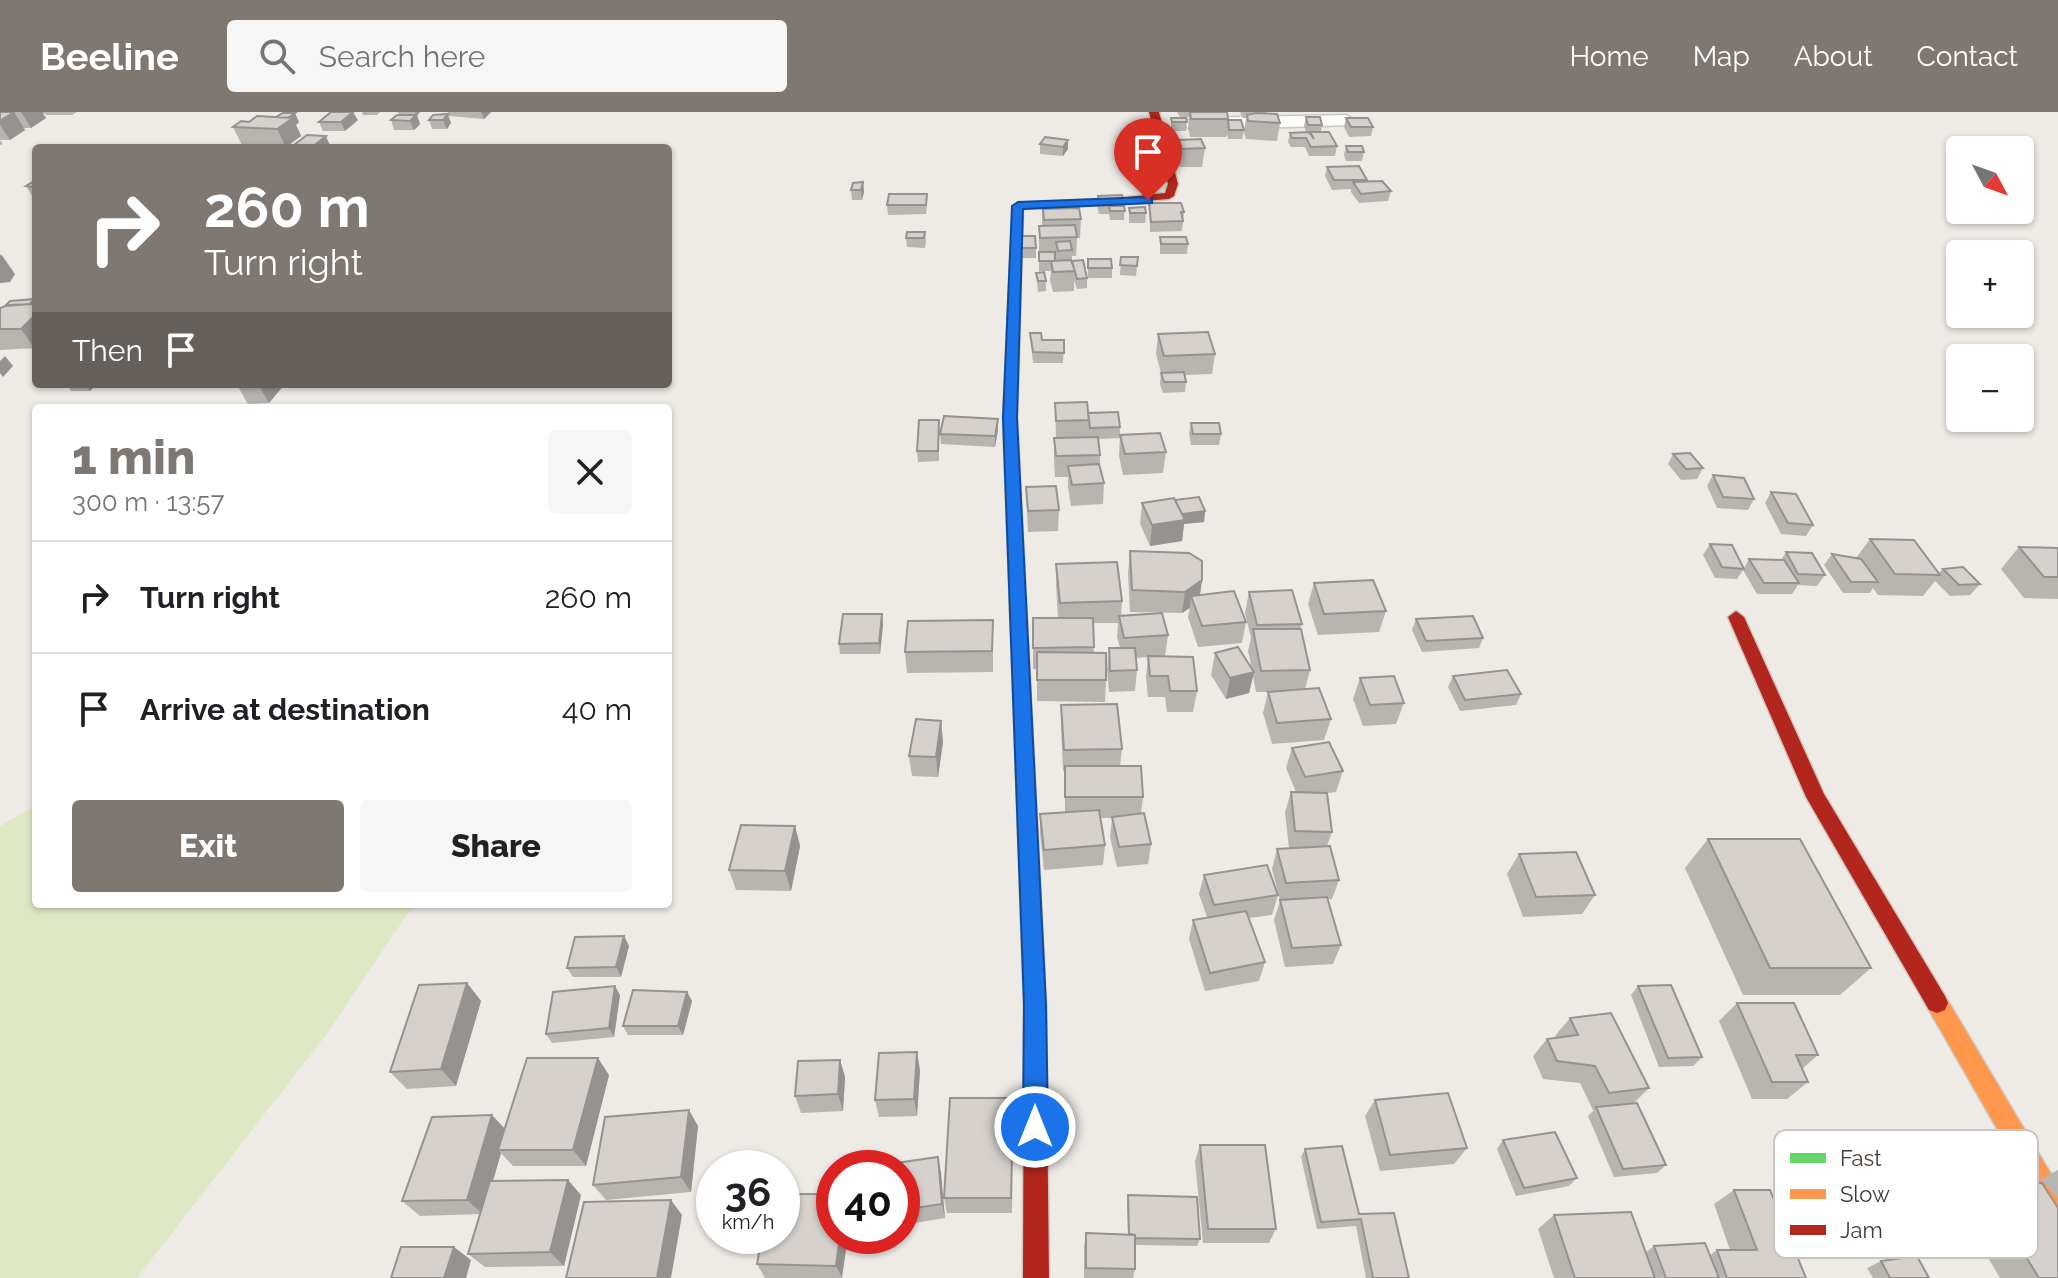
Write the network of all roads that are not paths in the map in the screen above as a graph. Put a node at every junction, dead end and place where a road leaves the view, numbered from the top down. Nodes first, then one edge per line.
1 (1156, 118) edge
2 (1346, 121) edge
3 (1736, 617) dead end
4 (2011, 1130) edge
5 (2038, 1176) edge
6 (2058, 1210) edge
7 (1036, 1278) edge

1 - 2 street
1 - 7 street
3 - 4 street
5 - 6 street

